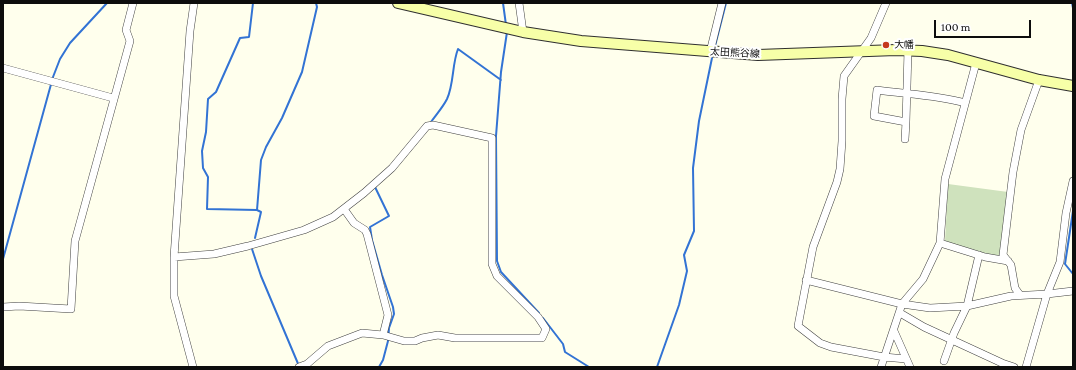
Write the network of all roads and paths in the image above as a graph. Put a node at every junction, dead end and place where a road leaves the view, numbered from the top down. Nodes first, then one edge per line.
1 (133, 3) edge
2 (194, 3) edge
3 (398, 3) edge
4 (519, 3) edge
5 (722, 3) edge
6 (886, 3) edge
7 (422, 6) edge
8 (523, 32) junction
9 (908, 50) junction
10 (863, 51) junction
11 (710, 52) junction
12 (976, 63) junction
13 (3, 68) edge
14 (1039, 80) junction
15 (1073, 86) edge
16 (907, 94) junction
17 (113, 98) junction
18 (966, 103) junction
19 (906, 122) junction
20 (905, 139) dead end
21 (1073, 181) edge
22 (344, 209) junction
23 (940, 243) junction
24 (979, 255) junction
25 (174, 257) junction
26 (1008, 261) junction
27 (806, 280) junction
28 (1073, 291) edge
29 (1047, 294) junction
30 (1020, 295) junction
31 (902, 304) junction
32 (967, 306) junction
33 (3, 307) edge
34 (900, 313) junction
35 (894, 331) junction
36 (383, 336) junction
37 (952, 339) junction
38 (884, 357) junction
39 (906, 359) junction
40 (944, 361) dead end
41 (193, 367) edge
42 (301, 367) edge
43 (881, 367) edge
44 (910, 367) edge
45 (1014, 367) edge
46 (1026, 367) edge

1 - 17 street
2 - 25 street
3 - 7 main road, 太田熊谷線
4 - 8 street
5 - 11 street
6 - 10 street
7 - 8 main road, 太田熊谷線
8 - 11 main road, 太田熊谷線
9 - 10 main road, 太田熊谷線
9 - 12 main road, 太田熊谷線
9 - 16 street
10 - 11 main road, 太田熊谷線
10 - 27 street
12 - 14 main road, 太田熊谷線
12 - 18 street
13 - 17 street
14 - 15 main road, 太田熊谷線
14 - 26 street
16 - 18 street
16 - 19 street
16 - 19 street
17 - 33 street
18 - 23 street
19 - 20 street
21 - 29 street
22 - 25 street
22 - 36 street
22 - 36 street
23 - 24 street
23 - 31 street
24 - 26 street
24 - 32 street
25 - 41 street
26 - 30 street
27 - 31 street
27 - 38 street
28 - 29 street
29 - 30 street
29 - 46 street
30 - 32 street
31 - 32 street
31 - 34 street
32 - 37 street
34 - 35 street
34 - 37 street
35 - 38 street
35 - 39 street
36 - 42 street
37 - 40 street
37 - 45 street
38 - 39 street
38 - 43 street
39 - 44 street

